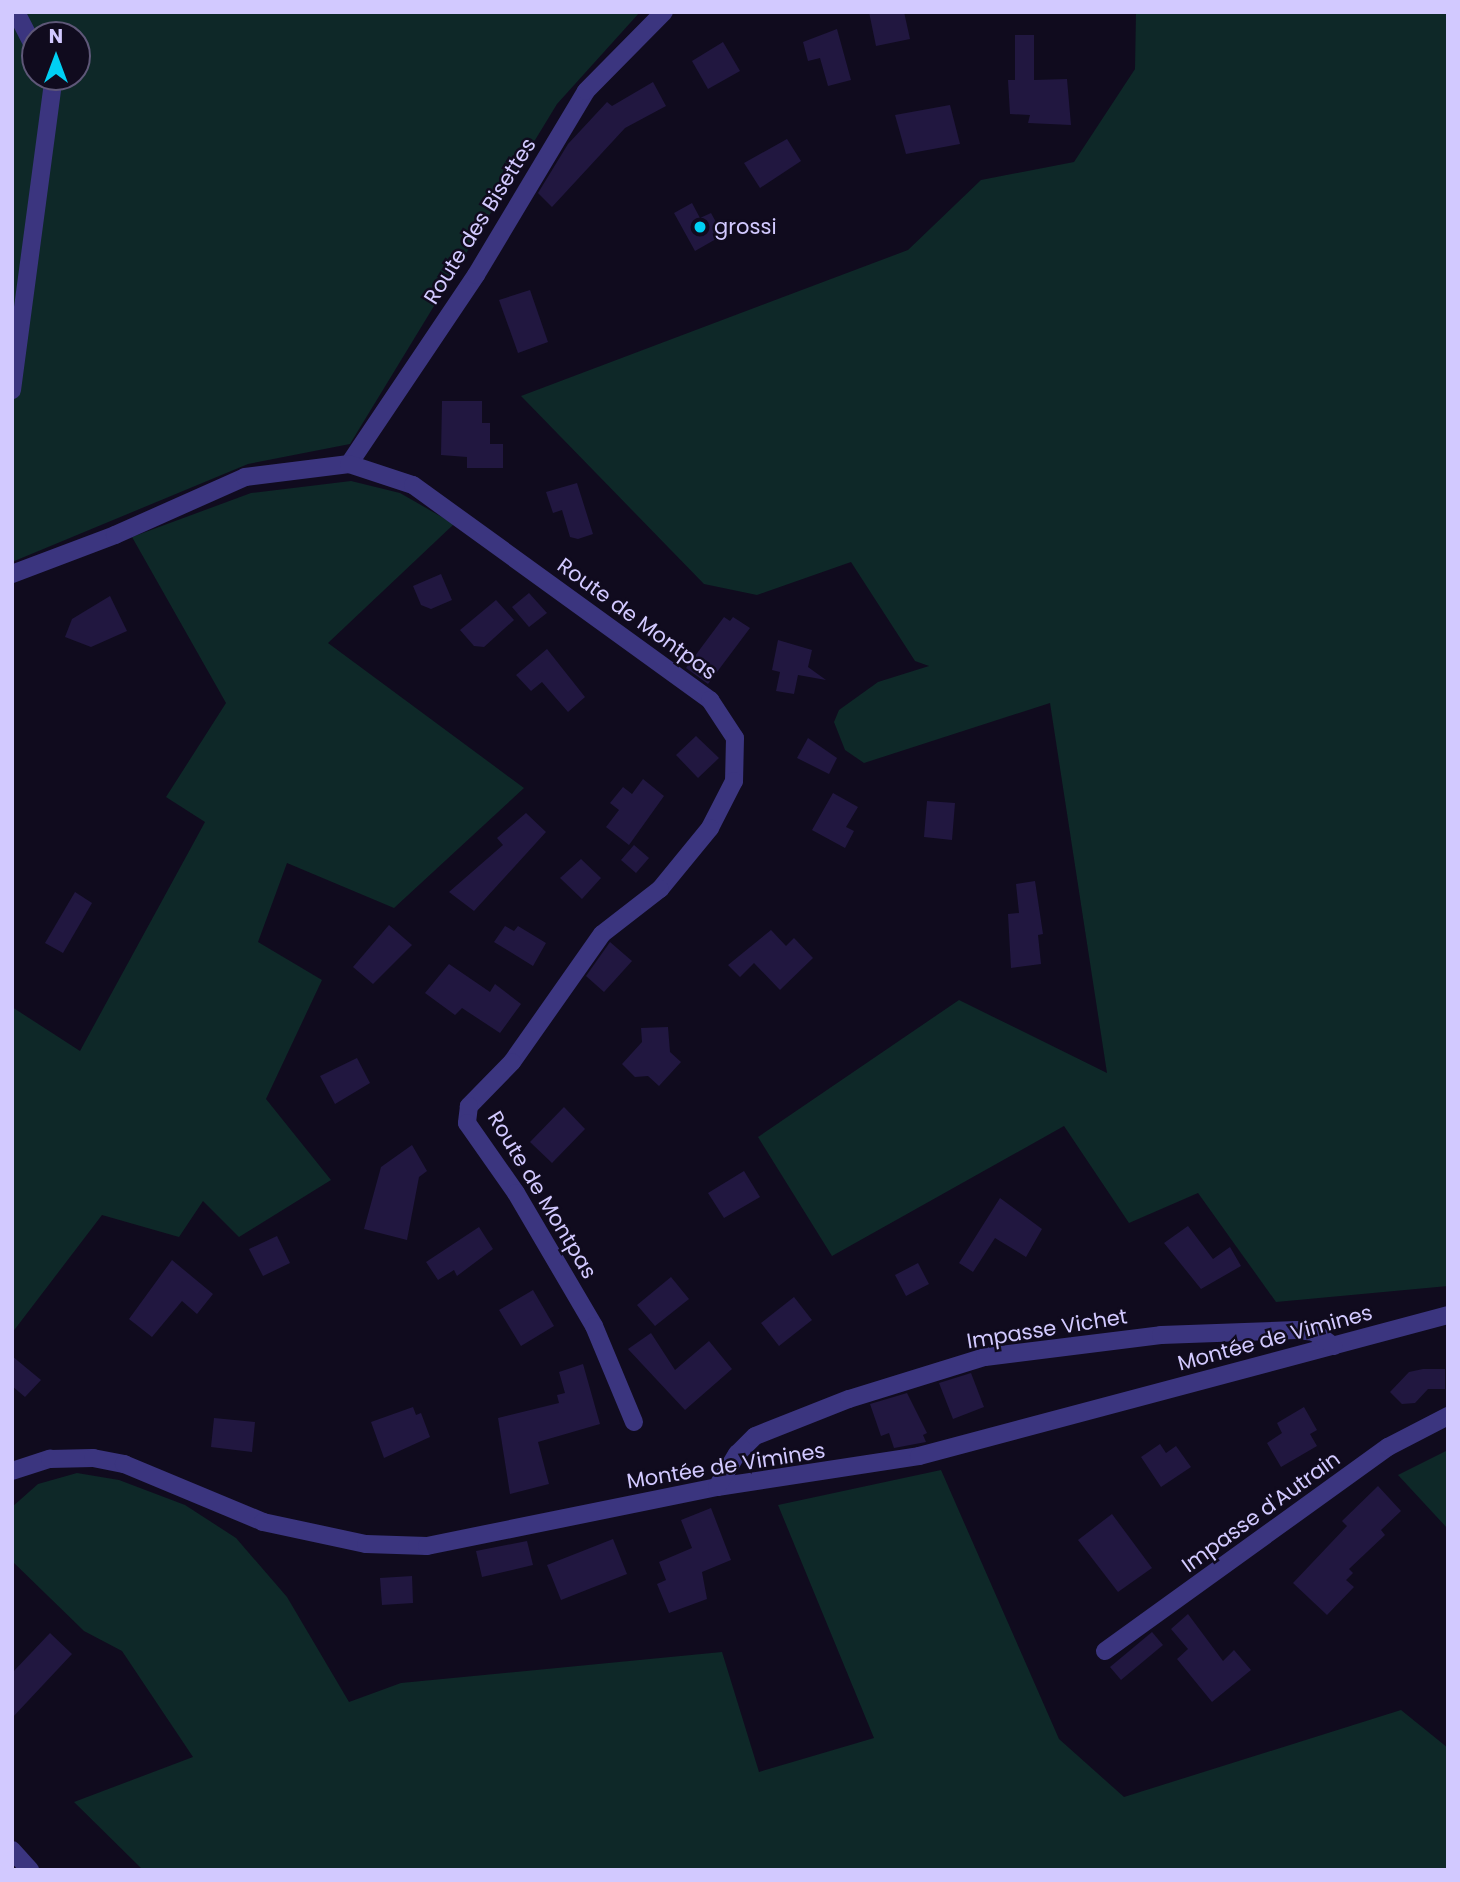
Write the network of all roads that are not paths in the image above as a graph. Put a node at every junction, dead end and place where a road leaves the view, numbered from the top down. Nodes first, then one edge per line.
1 (664, 12) edge
2 (52, 91) edge
3 (12, 390) edge
4 (349, 464) junction
5 (12, 574) edge
6 (1448, 1315) edge
7 (1333, 1346) junction
8 (1448, 1416) edge
9 (634, 1422) dead end
10 (30, 1463) junction
11 (12, 1471) edge
12 (12, 1482) edge
13 (717, 1487) junction
14 (1105, 1651) dead end
15 (12, 1850) edge
16 (30, 1870) edge

1 - 4 street, Route des Bisettes
2 - 3 street
4 - 5 street, Route de Montpas
4 - 9 street, Route de Montpas
6 - 7 street, Montée de Vimines
7 - 13 street, Montée de Vimines
7 - 13 street, Impasse Vichet
8 - 14 street, Impasse d'Autrain
10 - 11 street, Montée de Vimines
10 - 12 street
10 - 13 street, Montée de Vimines
15 - 16 street

